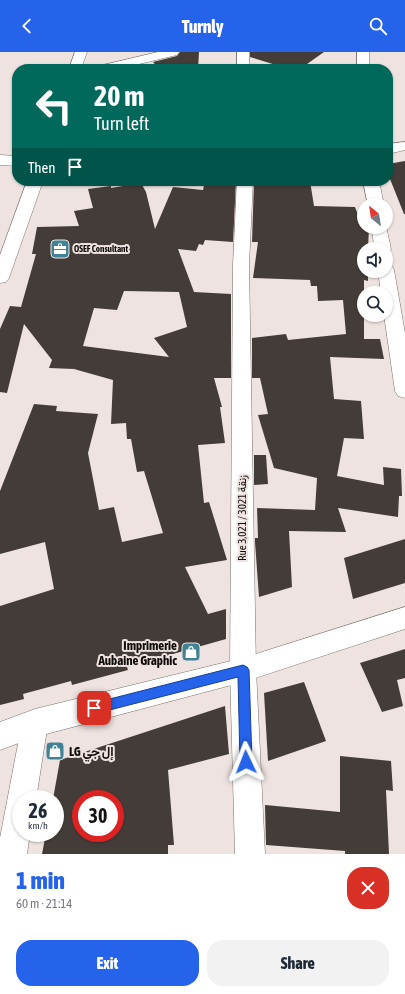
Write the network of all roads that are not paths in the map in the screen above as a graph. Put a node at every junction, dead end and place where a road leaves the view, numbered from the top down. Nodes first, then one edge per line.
1 (81, 52) edge
2 (173, 52) edge
3 (243, 52) edge
4 (363, 52) edge
5 (77, 64) edge
6 (124, 64) edge
7 (243, 64) edge
8 (363, 64) edge
9 (405, 146) edge
10 (393, 148) edge
11 (0, 160) edge
12 (12, 161) edge
13 (33, 186) edge
14 (245, 186) edge
15 (372, 186) edge
16 (375, 198) edge
17 (0, 278) edge
18 (387, 278) edge
19 (405, 391) edge
20 (405, 618) edge
21 (243, 670) junction
22 (35, 723) junction
23 (0, 736) edge
24 (24, 790) edge
25 (14, 842) edge
26 (12, 854) edge
27 (250, 854) edge

1 - 5 street
2 - 6 street
3 - 7 street
4 - 8 street
9 - 10 main road
11 - 12 main road
13 - 17 street
14 - 21 street, Rue 3,021 / زنقة 3021
15 - 16 street
18 - 19 street
20 - 21 main road
21 - 22 main road
21 - 27 street, Rue 3,021 / زنقة 3021
22 - 23 main road
22 - 24 street
25 - 26 street

